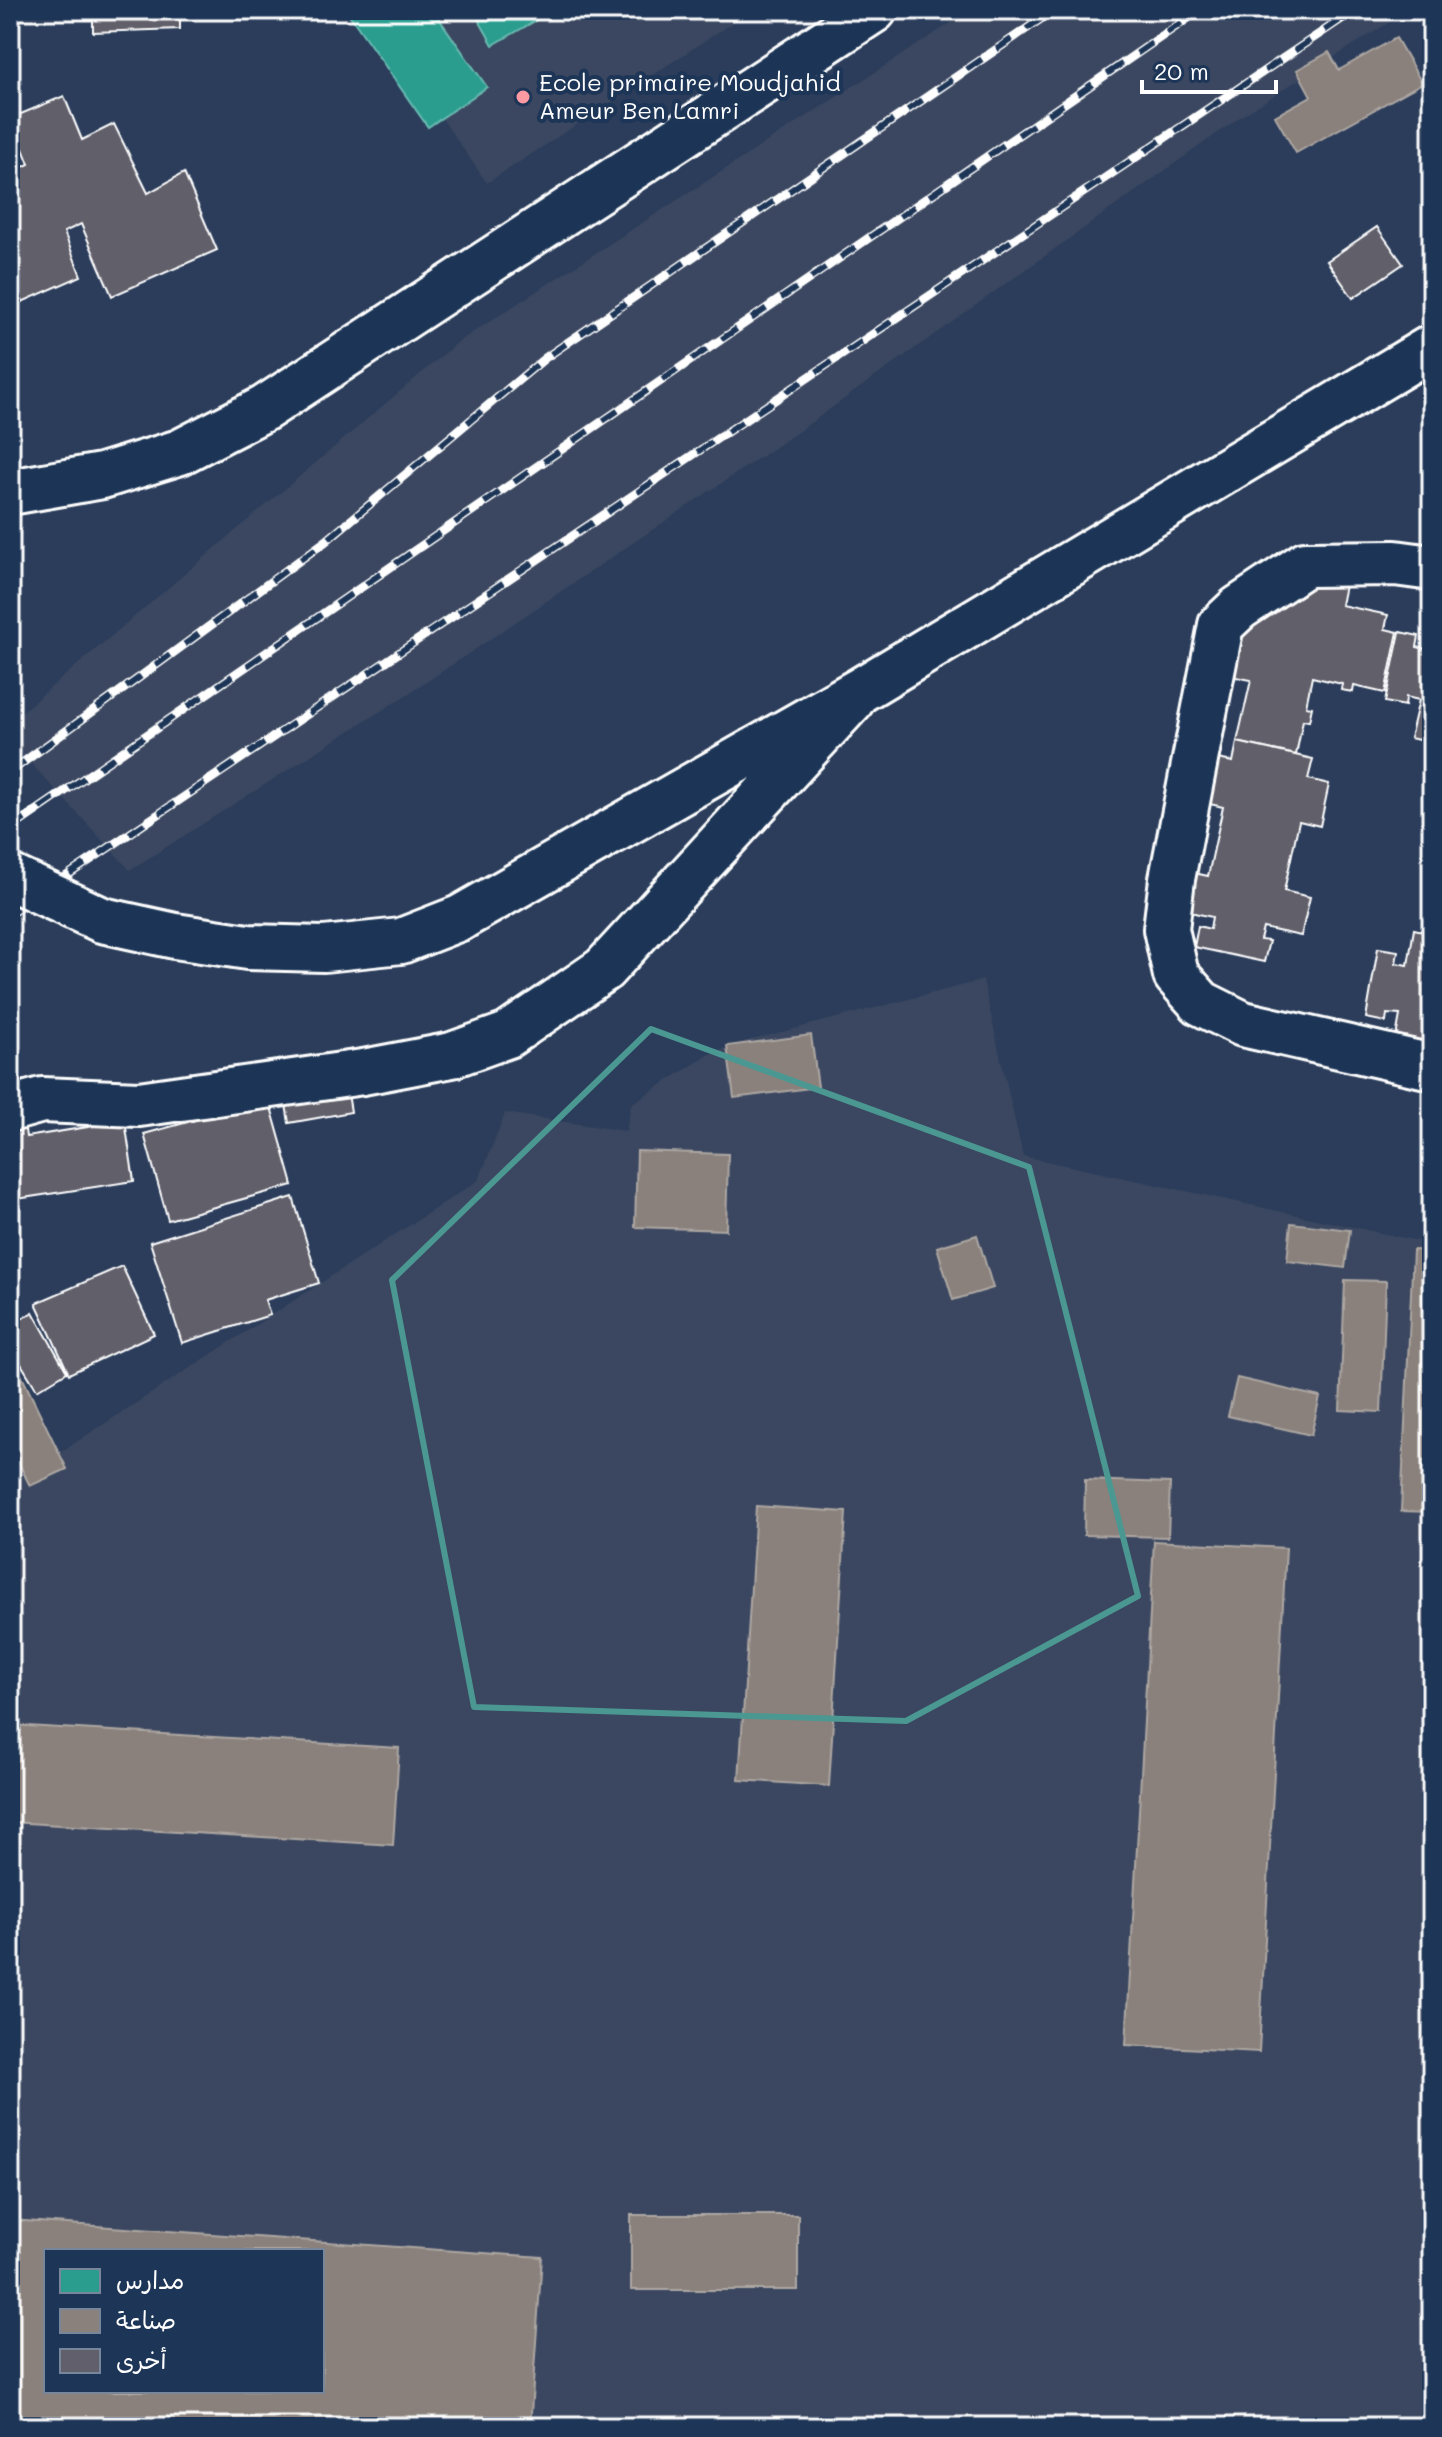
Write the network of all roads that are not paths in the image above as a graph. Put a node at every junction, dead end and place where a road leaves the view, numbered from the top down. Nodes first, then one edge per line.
1 (874, 10) edge
2 (1432, 347) edge
3 (10, 492) edge
4 (1432, 568) edge
5 (862, 689) junction
6 (10, 877) edge
7 (1432, 1067) edge
8 (10, 1109) edge

1 - 3 street
2 - 5 street
4 - 7 street
5 - 6 street, bridge
5 - 8 street

